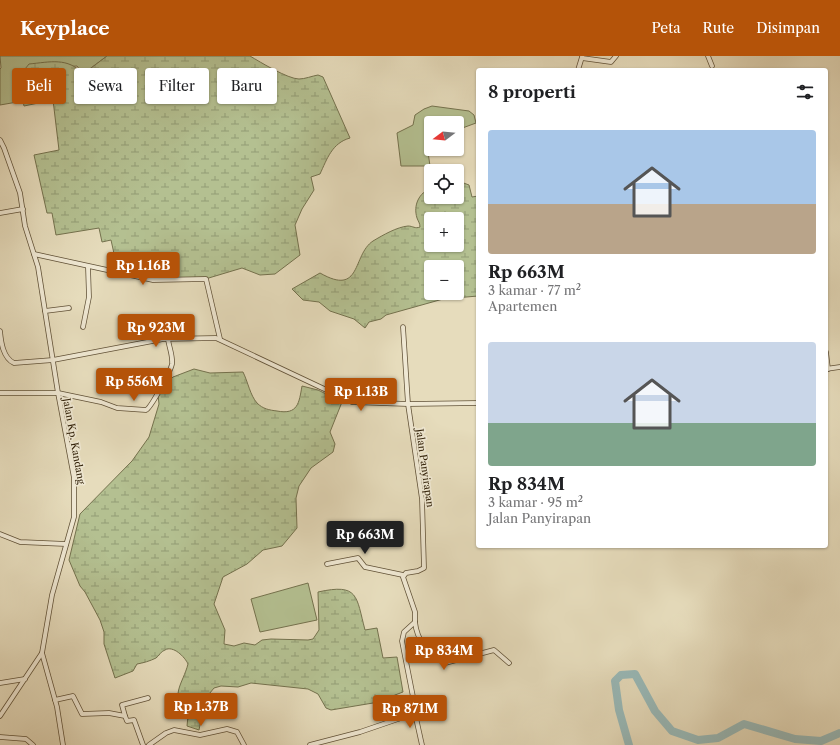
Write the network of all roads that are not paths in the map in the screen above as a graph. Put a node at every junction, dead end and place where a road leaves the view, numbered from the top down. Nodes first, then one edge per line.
1 (616, 56) edge
2 (708, 56) edge
3 (582, 57) edge
4 (712, 66) dead end
5 (579, 68) edge
6 (0, 140) edge
7 (23, 209) junction
8 (0, 213) edge
9 (34, 254) junction
10 (88, 267) junction
11 (69, 308) dead end
12 (45, 311) junction
13 (83, 327) dead end
14 (403, 327) dead end
15 (0, 331) edge
16 (168, 339) junction
17 (220, 339) junction
18 (53, 360) junction
19 (840, 367) edge
20 (828, 369) edge
21 (0, 393) edge
22 (58, 393) junction
23 (476, 403) edge
24 (408, 404) junction
25 (0, 534) edge
26 (66, 544) junction
27 (327, 564) dead end
28 (403, 574) junction
29 (415, 622) junction
30 (42, 653) junction
31 (509, 663) dead end
32 (25, 679) junction
33 (0, 682) edge
34 (148, 698) dead end
35 (55, 700) junction
36 (414, 709) junction
37 (0, 716) edge
38 (125, 716) junction
39 (0, 737) edge
40 (33, 745) edge
41 (63, 745) edge
42 (143, 745) edge
43 (149, 745) edge
44 (244, 745) edge
45 (310, 745) edge
46 (422, 745) edge

1 - 3 street
2 - 4 street
3 - 5 street
6 - 7 street, Jalan Kp. Kandang
7 - 8 street
7 - 9 street, Jalan Kp. Kandang
9 - 10 street
9 - 12 street, Jalan Kp. Kandang
10 - 13 street
10 - 17 street
11 - 12 street
12 - 18 street, Jalan Kp. Kandang
14 - 24 street
15 - 18 street
16 - 17 street
16 - 18 street
16 - 22 street
17 - 24 street
18 - 22 street, Jalan Kp. Kandang
19 - 20 street
21 - 22 street
22 - 26 street, Jalan Kp. Kandang
23 - 24 street
24 - 28 street, Jalan Panyirapan
25 - 26 street
26 - 30 street, Jalan Kp. Kandang
27 - 28 street
28 - 29 street
29 - 31 street
29 - 36 street
30 - 32 street
30 - 35 street, Jalan Kp. Kandang
32 - 33 street
32 - 37 street
34 - 38 street
35 - 38 street
35 - 41 street, Jalan Kp. Kandang
36 - 45 street
36 - 46 street
38 - 42 street
39 - 40 street
43 - 44 street

